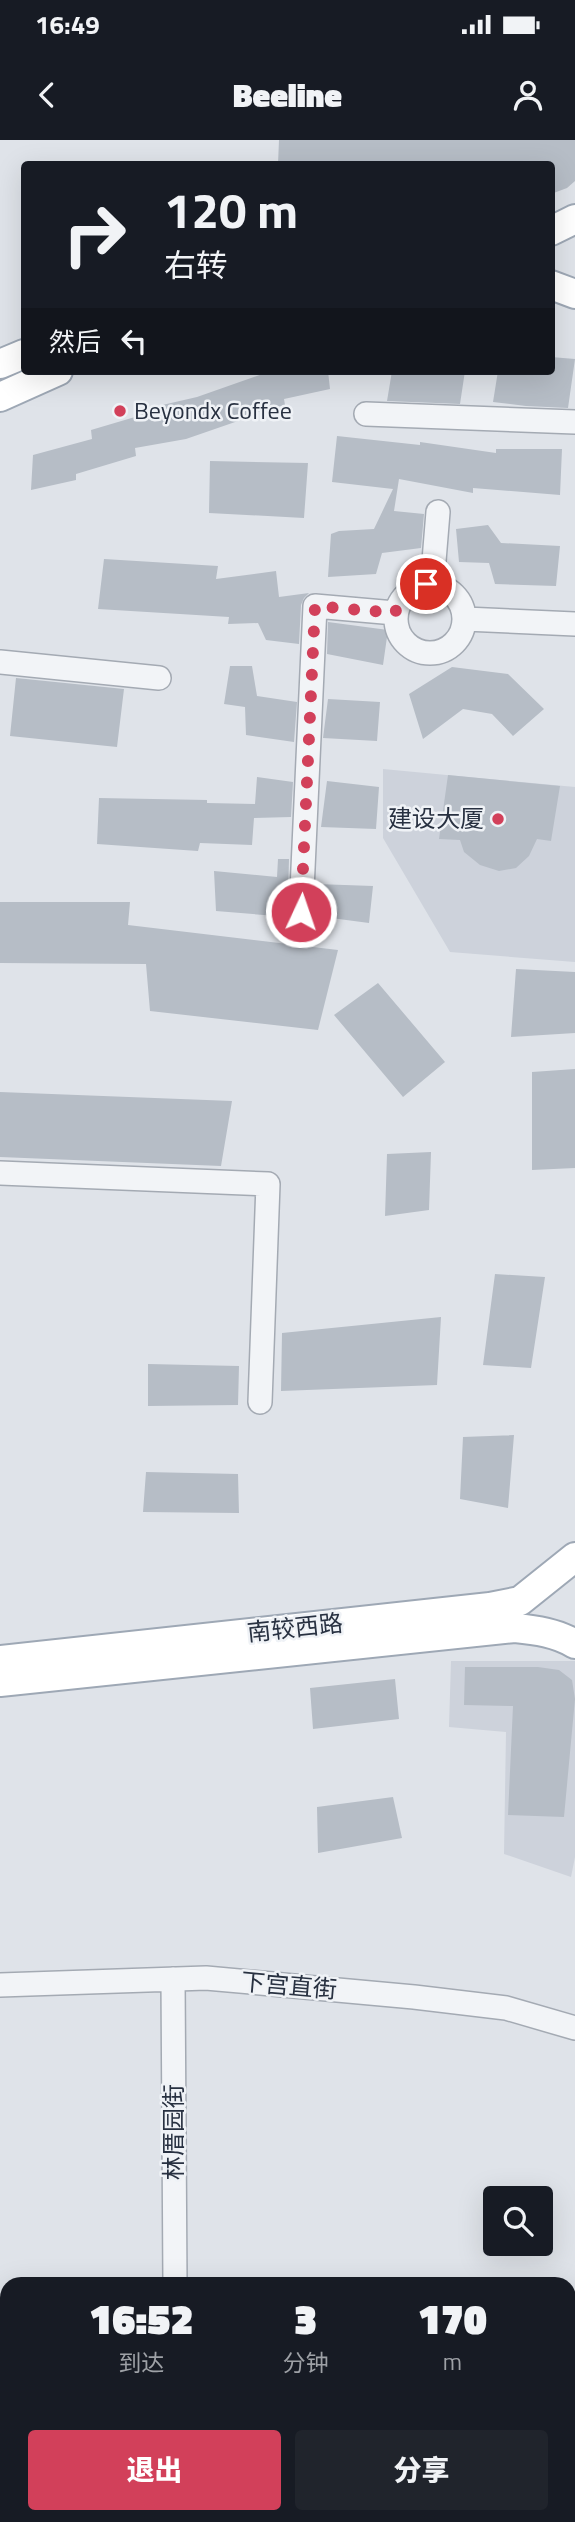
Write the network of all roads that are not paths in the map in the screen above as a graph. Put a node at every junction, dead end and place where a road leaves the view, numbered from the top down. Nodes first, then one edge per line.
1 (575, 219) edge
2 (555, 229) edge
3 (575, 244) edge
4 (555, 246) edge
5 (575, 270) edge
6 (555, 272) edge
7 (555, 286) edge
8 (575, 294) edge
9 (21, 355) edge
10 (0, 365) edge
11 (49, 375) edge
12 (0, 397) edge
13 (366, 414) dead end
14 (575, 422) edge
15 (438, 512) dead end
16 (432, 585) junction
17 (395, 613) junction
18 (465, 619) junction
19 (575, 624) edge
20 (0, 662) edge
21 (159, 678) dead end
22 (301, 912) dead end
23 (0, 1173) edge
24 (260, 1402) dead end
25 (575, 1557) edge
26 (575, 1644) edge
27 (0, 1660) edge
28 (0, 1682) edge
29 (173, 1979) junction
30 (0, 1985) edge
31 (575, 2028) edge
32 (175, 2277) edge

1 - 2 main road
3 - 4 main road
5 - 6 main road
7 - 8 main road
9 - 10 main road
11 - 12 main road
13 - 14 street
15 - 16 street
16 - 17 street
16 - 18 street
17 - 18 street
17 - 22 street
18 - 19 street
20 - 21 street
23 - 24 street
25 - 27 main road, 南较西路
26 - 28 main road, 南较西路
29 - 30 street, 下宫直街
29 - 31 street, 下宫直街
29 - 32 street, 林厝园街

